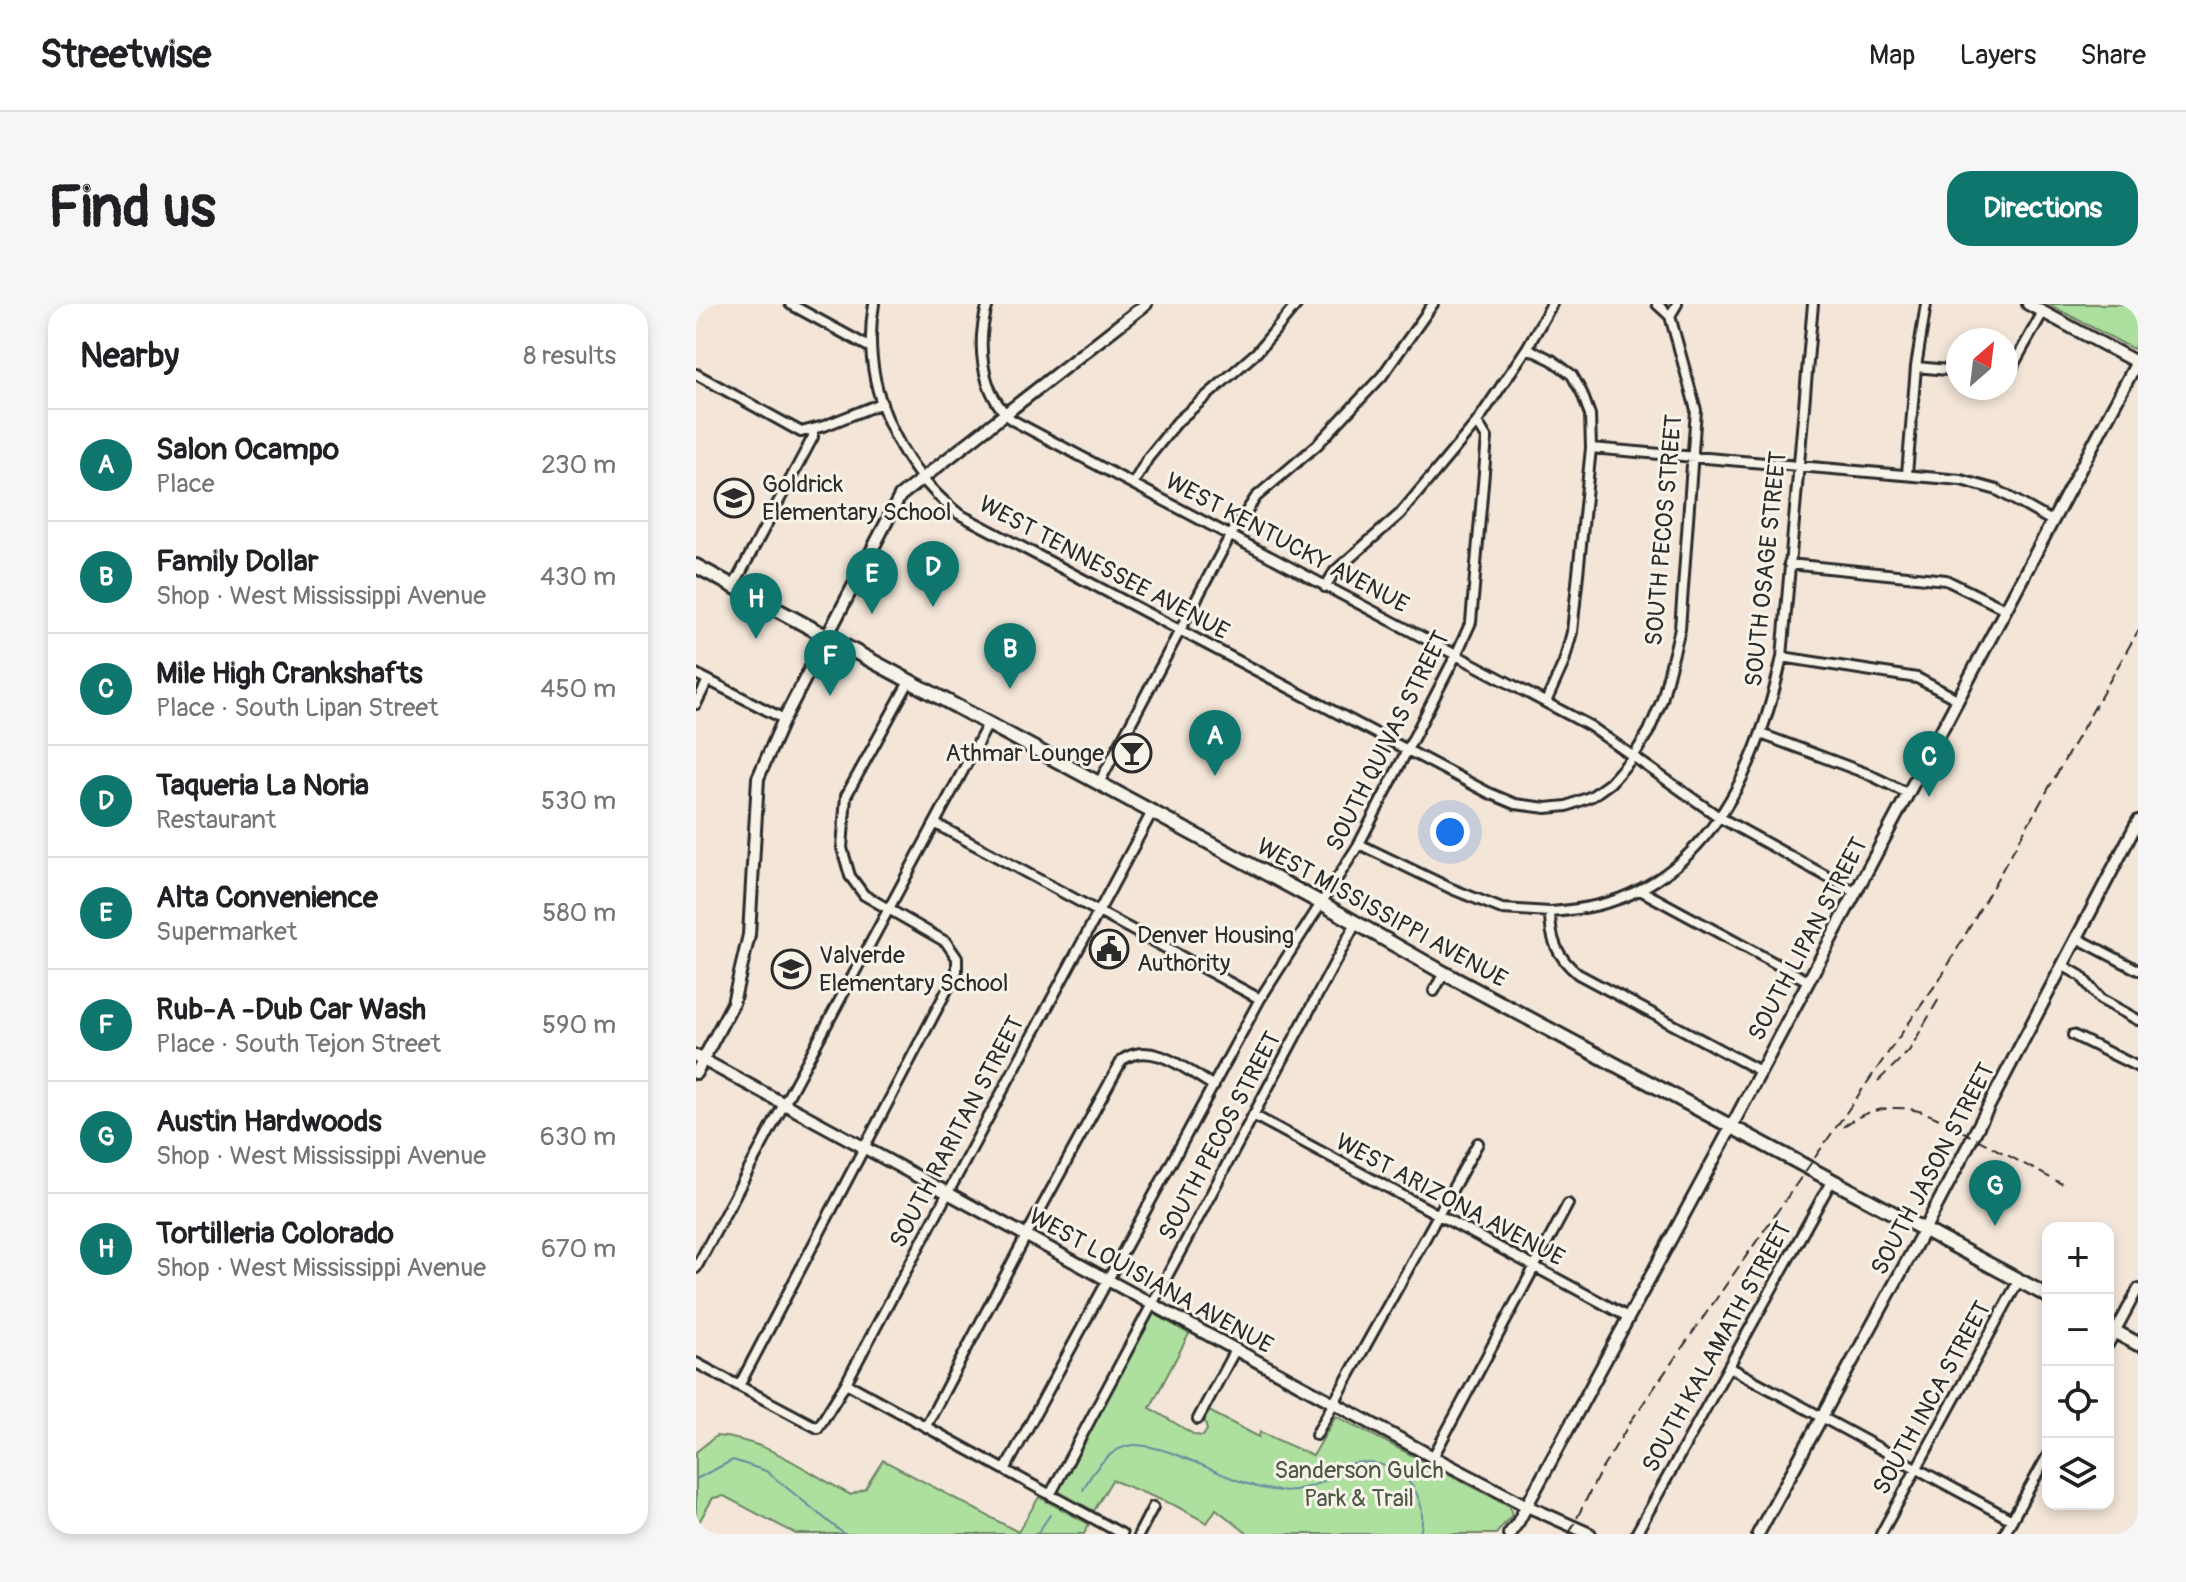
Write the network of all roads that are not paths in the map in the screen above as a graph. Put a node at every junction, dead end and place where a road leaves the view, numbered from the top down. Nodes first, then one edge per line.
1 (790, 304) edge
2 (874, 304) edge
3 (988, 304) edge
4 (1146, 304) edge
5 (1297, 304) edge
6 (1433, 304) edge
7 (1552, 304) edge
8 (1657, 304) edge
9 (1677, 304) edge
10 (1813, 304) edge
11 (1926, 304) edge
12 (2028, 304) edge
13 (2043, 312) junction
14 (1670, 316) junction
15 (871, 348) junction
16 (1527, 348) junction
17 (2018, 357) edge
18 (2137, 361) edge
19 (1916, 367) junction
20 (1946, 370) edge
21 (696, 374) edge
22 (882, 403) junction
23 (1006, 415) junction
24 (1477, 422) junction
25 (813, 429) junction
26 (1591, 448) junction
27 (1694, 458) junction
28 (1799, 466) junction
29 (1907, 474) junction
30 (922, 477) junction
31 (1133, 484) junction
32 (2052, 521) junction
33 (1230, 536) junction
34 (1789, 564) junction
35 (696, 566) edge
36 (733, 587) junction
37 (1325, 587) junction
38 (2005, 609) junction
39 (1180, 630) junction
40 (827, 636) junction
41 (1456, 655) junction
42 (1782, 657) junction
43 (696, 674) edge
44 (708, 680) junction
45 (910, 680) junction
46 (1957, 699) junction
47 (1546, 702) junction
48 (696, 704) edge
49 (784, 719) junction
50 (988, 724) junction
51 (1761, 734) junction
52 (1406, 751) junction
53 (1633, 757) junction
54 (1099, 783) junction
55 (1907, 793) junction
56 (1557, 807) joint
57 (1152, 812) junction
58 (1719, 817) junction
59 (2138, 821) edge
60 (936, 824) junction
61 (1359, 844) junction
62 (1640, 890) junction
63 (1855, 892) junction
64 (1323, 904) junction
65 (888, 910) junction
66 (1550, 912) junction
67 (1097, 913) junction
68 (1356, 923) junction
69 (2077, 938) junction
70 (2062, 965) junction
71 (2138, 970) edge
72 (1444, 973) junction
73 (1808, 981) junction
74 (1434, 991) dead end
75 (1260, 999) junction
76 (2138, 1020) edge
77 (2073, 1035) dead end
78 (700, 1058) edge
79 (2137, 1065) edge
80 (1760, 1071) junction
81 (696, 1073) edge
82 (1214, 1086) junction
83 (782, 1105) junction
84 (1253, 1115) junction
85 (1732, 1126) junction
86 (1478, 1143) dead end
87 (866, 1149) junction
88 (1832, 1180) junction
89 (948, 1193) junction
90 (1568, 1204) dead end
91 (1438, 1216) junction
92 (1924, 1230) junction
93 (1026, 1236) junction
94 (696, 1268) edge
95 (1533, 1268) junction
96 (2019, 1280) junction
97 (1108, 1281) junction
98 (2138, 1289) edge
99 (2044, 1294) edge
100 (1152, 1304) junction
101 (1628, 1317) junction
102 (2114, 1327) edge
103 (2114, 1331) edge
104 (2138, 1344) edge
105 (1235, 1350) junction
106 (696, 1363) edge
107 (1729, 1367) junction
108 (846, 1383) junction
109 (739, 1386) junction
110 (1335, 1404) junction
111 (1823, 1417) junction
112 (1198, 1419) dead end
113 (926, 1426) junction
114 (1316, 1435) dead end
115 (1433, 1457) junction
116 (2042, 1466) edge
117 (1006, 1468) junction
118 (1917, 1469) junction
119 (1050, 1495) junction
120 (1527, 1506) junction
121 (1153, 1507) dead end
122 (2012, 1520) junction
123 (1122, 1534) edge
124 (1139, 1534) edge
125 (1509, 1534) edge
126 (1590, 1534) edge
127 (1636, 1534) edge
128 (1758, 1534) edge
129 (1881, 1534) edge
130 (2004, 1534) edge

1 - 15 street
2 - 15 street, WEST TENNESSEE AVENUE
3 - 23 street, WEST KENTUCKY AVENUE
4 - 23 street
5 - 31 street
6 - 33 street
7 - 16 street
8 - 14 street
9 - 14 street
10 - 28 street, SOUTH OSAGE STREET
11 - 19 street
12 - 13 street
13 - 17 street
13 - 18 street
14 - 27 street, SOUTH PECOS STREET
15 - 22 street, WEST TENNESSEE AVENUE
16 - 24 street
16 - 26 street
18 - 32 street, SOUTH LIPAN STREET
19 - 20 street
19 - 29 street
21 - 25 street
22 - 25 street
22 - 30 street, WEST TENNESSEE AVENUE
23 - 30 street
23 - 31 street, WEST KENTUCKY AVENUE
24 - 37 street
24 - 41 street, SOUTH QUIVAS STREET
25 - 36 street
26 - 27 street
26 - 47 street
27 - 28 street
27 - 53 street, SOUTH PECOS STREET
28 - 29 street
28 - 34 street, SOUTH OSAGE STREET
29 - 32 street
30 - 39 street, WEST TENNESSEE AVENUE
30 - 40 street
31 - 33 street, WEST KENTUCKY AVENUE
32 - 38 street, SOUTH LIPAN STREET
33 - 37 street, WEST KENTUCKY AVENUE
33 - 39 street
34 - 38 street
34 - 42 street, SOUTH OSAGE STREET
35 - 36 main road, WEST MISSISSIPPI AVENUE
36 - 40 main road, WEST MISSISSIPPI AVENUE
37 - 41 street, WEST KENTUCKY AVENUE
38 - 46 street, SOUTH LIPAN STREET
39 - 52 street, WEST TENNESSEE AVENUE
39 - 54 street
40 - 45 main road, WEST MISSISSIPPI AVENUE
40 - 49 street
41 - 47 street, WEST KENTUCKY AVENUE
41 - 52 street, SOUTH QUIVAS STREET
42 - 46 street
42 - 51 street, SOUTH OSAGE STREET
43 - 44 street
44 - 48 street
44 - 49 street
45 - 50 main road, WEST MISSISSIPPI AVENUE
45 - 65 street
46 - 55 street, SOUTH LIPAN STREET
47 - 53 street, WEST KENTUCKY AVENUE
49 - 78 street
50 - 54 main road, WEST MISSISSIPPI AVENUE
50 - 60 street
51 - 55 street
51 - 58 street, SOUTH OSAGE STREET
52 - 56 street, WEST TENNESSEE AVENUE
52 - 61 street, SOUTH QUIVAS STREET
53 - 56 street, SOUTH PECOS STREET
53 - 58 street, WEST KENTUCKY AVENUE
54 - 57 main road, WEST MISSISSIPPI AVENUE
55 - 63 street, SOUTH LIPAN STREET
57 - 64 main road, WEST MISSISSIPPI AVENUE
57 - 67 street, SOUTH RARITAN STREET
58 - 62 street, SOUTH OSAGE STREET
58 - 63 street, WEST KENTUCKY AVENUE
59 - 69 street, SOUTH JASON STREET
60 - 65 street
60 - 67 street
61 - 64 street, SOUTH QUIVAS STREET
61 - 66 street, SOUTH OSAGE STREET
62 - 66 street, SOUTH OSAGE STREET
62 - 73 street
63 - 73 street, SOUTH LIPAN STREET
64 - 68 main road, WEST MISSISSIPPI AVENUE
64 - 75 street, SOUTH QUIVAS STREET
65 - 83 street
65 - 87 street
66 - 80 street
67 - 75 street
67 - 89 street, SOUTH RARITAN STREET
68 - 72 main road, WEST MISSISSIPPI AVENUE
68 - 84 street, SOUTH PECOS STREET
69 - 70 street, SOUTH JASON STREET
69 - 71 street
70 - 76 street
70 - 92 street, SOUTH JASON STREET
72 - 74 street
72 - 85 main road, WEST MISSISSIPPI AVENUE
73 - 80 street, SOUTH LIPAN STREET
75 - 82 street, SOUTH QUIVAS STREET
77 - 79 street
78 - 81 street
78 - 83 street, WEST LOUISIANA AVENUE
80 - 85 street, SOUTH LIPAN STREET
82 - 93 street
82 - 97 street, SOUTH QUIVAS STREET
83 - 87 street, WEST LOUISIANA AVENUE
83 - 94 street
84 - 91 street, WEST ARIZONA AVENUE
84 - 100 street, SOUTH PECOS STREET
85 - 88 main road, WEST MISSISSIPPI AVENUE
85 - 101 street, SOUTH LIPAN STREET
86 - 91 street
87 - 89 street, WEST LOUISIANA AVENUE
87 - 109 street
88 - 92 main road, WEST MISSISSIPPI AVENUE
88 - 107 street, SOUTH KALAMATH STREET
89 - 93 street, WEST LOUISIANA AVENUE
89 - 108 street, SOUTH RARITAN STREET
90 - 95 street
91 - 95 street, WEST ARIZONA AVENUE
91 - 110 street
92 - 96 main road, WEST MISSISSIPPI AVENUE
92 - 111 street, SOUTH JASON STREET
93 - 97 street, WEST LOUISIANA AVENUE
93 - 113 street
95 - 101 street, WEST ARIZONA AVENUE
95 - 115 street
96 - 99 main road, WEST MISSISSIPPI AVENUE
96 - 118 street, SOUTH INCA STREET
97 - 100 street, WEST LOUISIANA AVENUE
97 - 117 street, SOUTH QUIVAS STREET
98 - 102 street
100 - 105 street, WEST LOUISIANA AVENUE
100 - 119 street, SOUTH PECOS STREET
101 - 120 street, SOUTH LIPAN STREET
103 - 104 main road
105 - 110 street, WEST LOUISIANA AVENUE
105 - 112 street
106 - 109 street
107 - 111 street
107 - 127 street, SOUTH KALAMATH STREET
108 - 109 street, SOUTH RARITAN STREET
108 - 113 street
110 - 114 street
110 - 115 street, WEST LOUISIANA AVENUE
111 - 118 street
111 - 128 street, SOUTH JASON STREET
113 - 117 street
115 - 120 street, WEST LOUISIANA AVENUE
116 - 122 street
117 - 119 street
118 - 122 street
118 - 129 street, SOUTH INCA STREET
119 - 123 street
120 - 125 street, SOUTH LIPAN STREET
120 - 126 street, WEST LOUISIANA AVENUE
121 - 124 street
122 - 130 street

